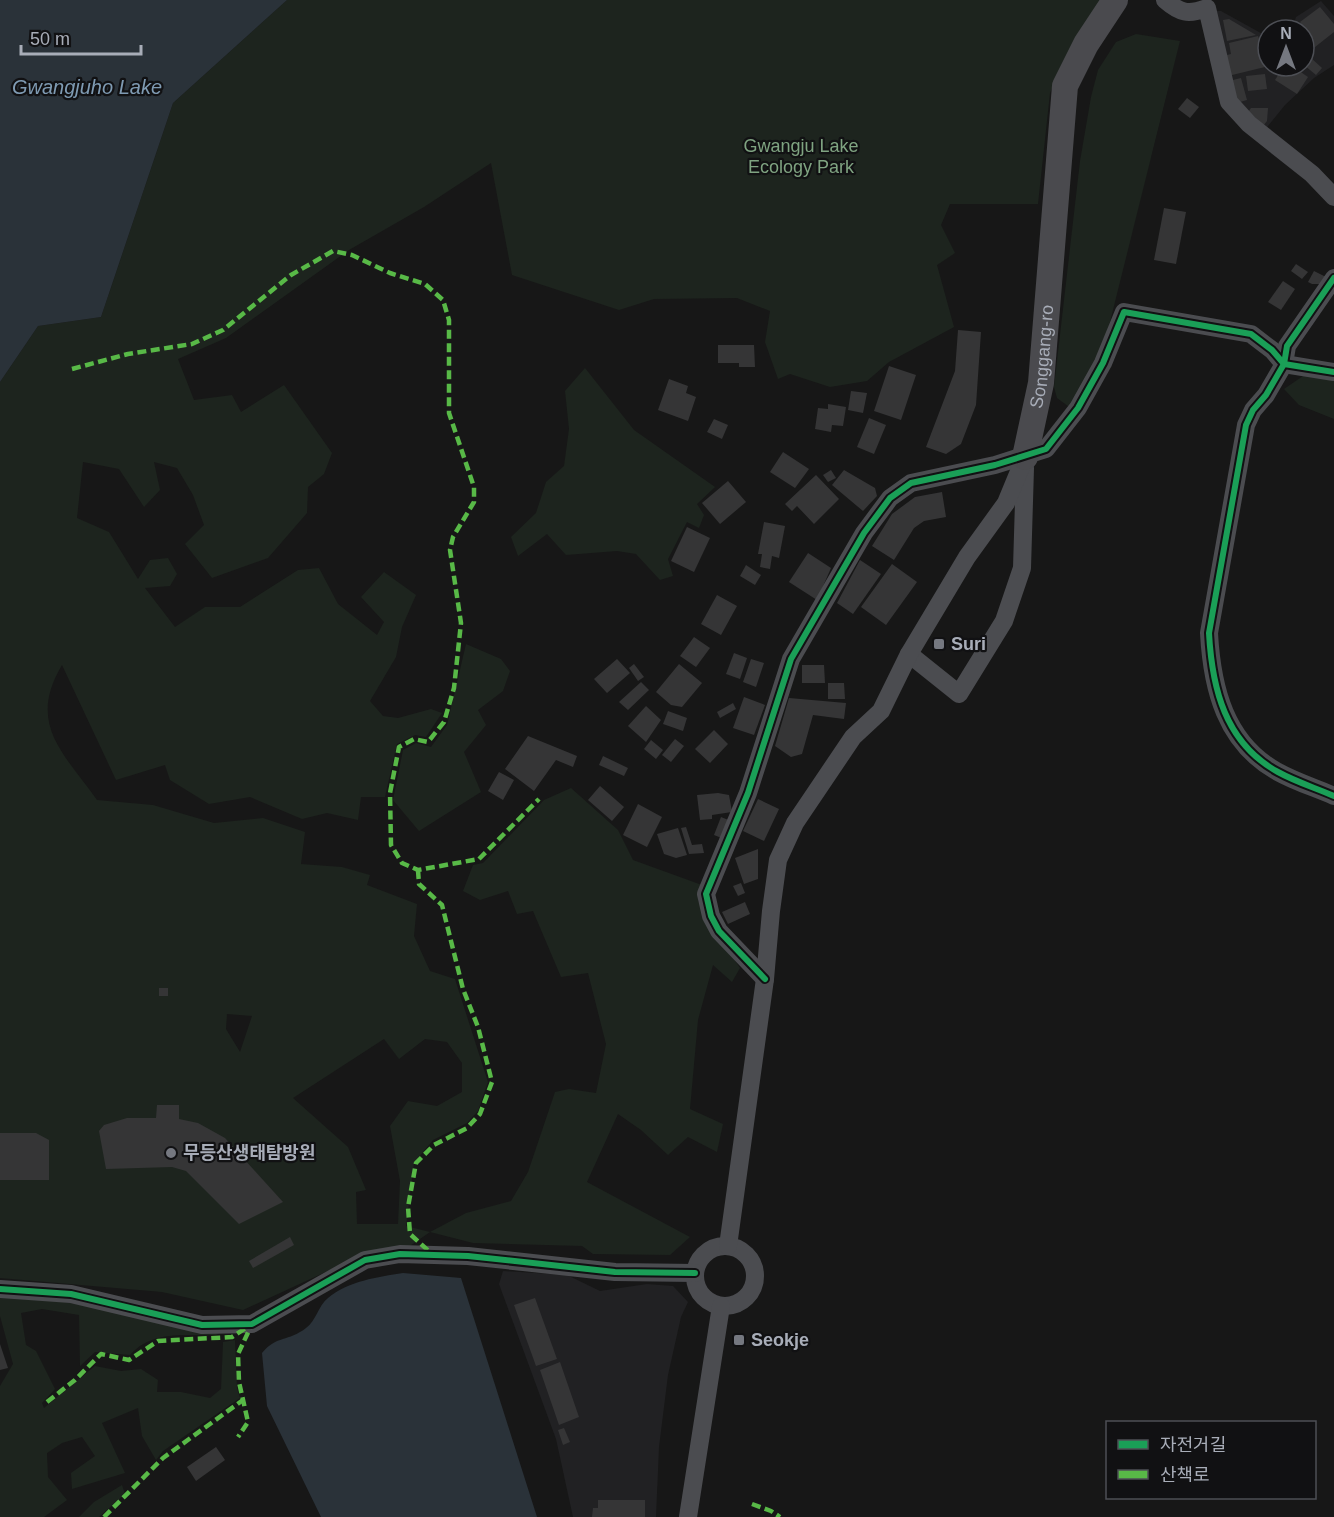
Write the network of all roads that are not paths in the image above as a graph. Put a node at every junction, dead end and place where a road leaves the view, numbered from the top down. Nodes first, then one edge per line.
1 (1134, 0) edge
2 (1165, 0) edge
3 (1112, 7) edge
4 (1186, 7) edge
5 (1334, 197) edge
6 (1334, 278) edge
7 (1284, 364) junction
8 (1334, 372) edge
9 (1025, 457) junction
10 (909, 654) junction
11 (1334, 796) edge
12 (765, 979) junction
13 (728, 1246) junction
14 (694, 1273) junction
15 (0, 1289) edge
16 (721, 1306) junction
17 (688, 1517) edge

1 - 3 main road, Songgang-ro
2 - 4 street
3 - 9 main road, Songgang-ro
4 - 5 street
6 - 7 street
7 - 8 street
7 - 9 street
7 - 11 street
9 - 10 street
9 - 10 street, Songgang-ro
9 - 12 street
10 - 12 street
12 - 13 street
13 - 14 street
13 - 16 street
14 - 15 street
14 - 16 street
16 - 17 street

